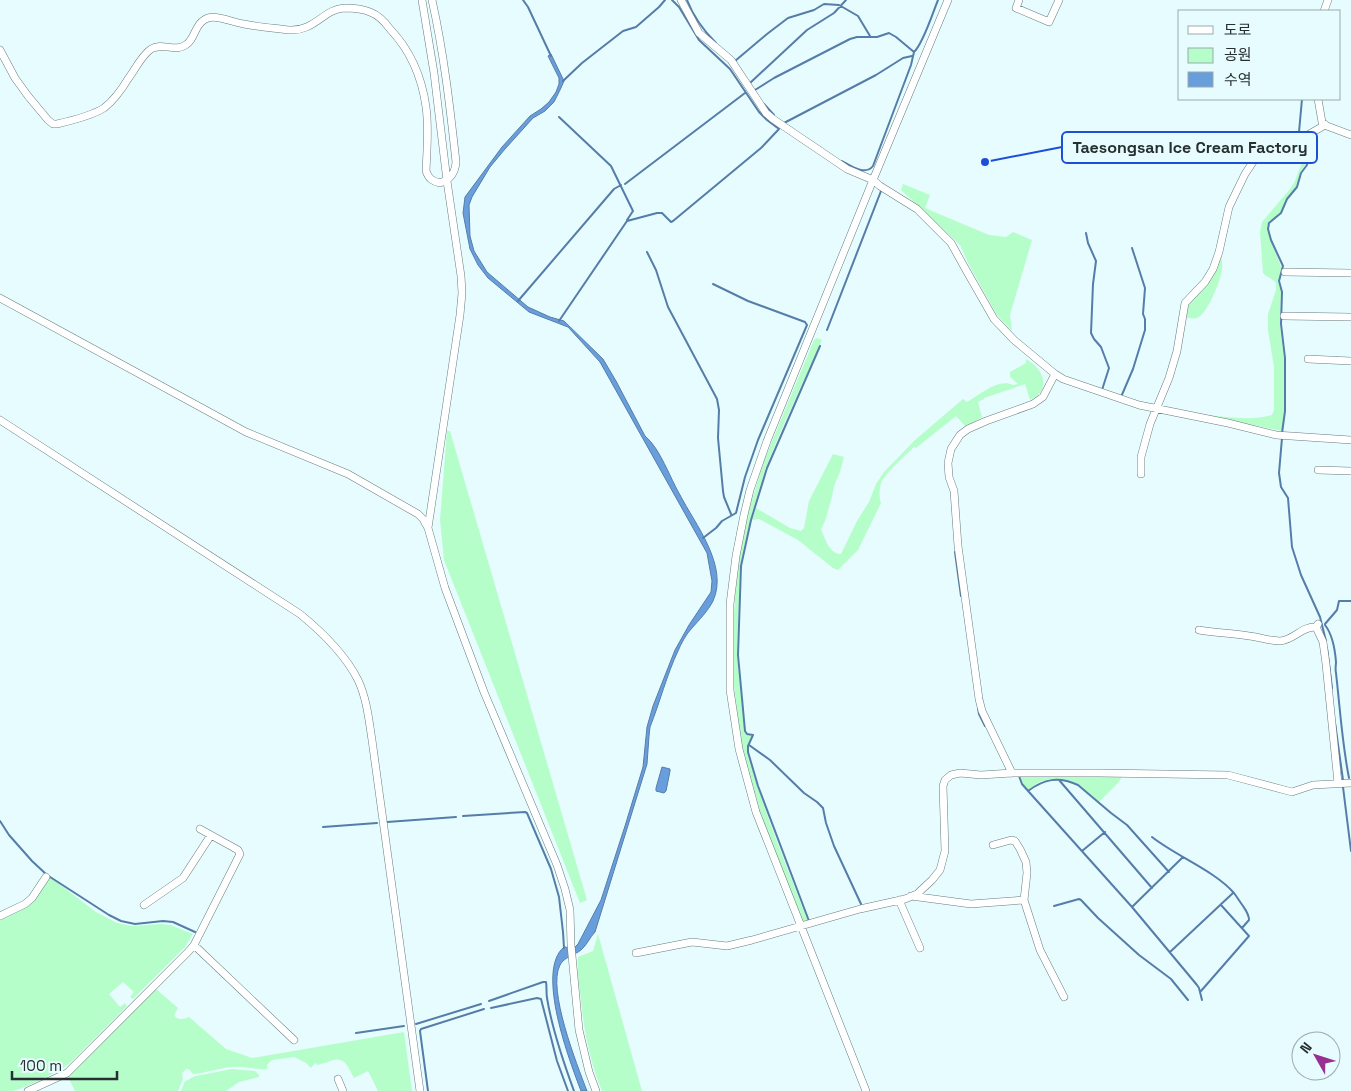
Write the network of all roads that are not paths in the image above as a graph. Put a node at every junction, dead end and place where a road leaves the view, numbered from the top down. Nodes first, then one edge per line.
1 (422, 0) edge
2 (432, 0) edge
3 (681, 0) edge
4 (948, 0) edge
5 (1019, 0) edge
6 (1058, 0) edge
7 (0, 50) edge
8 (1318, 100) edge
9 (1325, 125) junction
10 (1351, 135) edge
11 (1129, 137) dead end
12 (1257, 156) junction
13 (873, 180) junction
14 (447, 181) junction
15 (1285, 272) dead end
16 (1351, 273) edge
17 (0, 298) edge
18 (1284, 316) dead end
19 (1351, 317) edge
20 (1308, 359) dead end
21 (1351, 361) edge
22 (1055, 374) junction
23 (1156, 408) junction
24 (0, 420) edge
25 (1351, 440) edge
26 (1318, 470) dead end
27 (1351, 471) edge
28 (1141, 474) dead end
29 (428, 528) junction
30 (1198, 630) dead end
31 (1012, 773) junction
32 (1338, 783) junction
33 (1351, 783) edge
34 (200, 829) dead end
35 (211, 835) junction
36 (993, 845) dead end
37 (46, 877) dead end
38 (910, 896) junction
39 (899, 900) junction
40 (1024, 900) junction
41 (144, 905) dead end
42 (0, 916) edge
43 (801, 926) junction
44 (194, 945) junction
45 (920, 948) dead end
46 (636, 953) dead end
47 (1064, 997) dead end
48 (294, 1040) dead end
49 (338, 1079) dead end
50 (28, 1091) edge
51 (343, 1091) edge
52 (420, 1091) edge
53 (596, 1091) edge
54 (866, 1091) edge

1 - 14 street
2 - 14 street
3 - 13 street
4 - 13 street
5 - 6 street
7 - 14 street
8 - 9 street
9 - 10 street
9 - 12 street
11 - 12 street
12 - 23 street
13 - 22 street
13 - 43 street
14 - 29 street
15 - 16 street
17 - 29 street
18 - 19 street
20 - 21 street
22 - 23 street
22 - 31 street
23 - 25 street
23 - 28 street
24 - 52 street
26 - 27 street
29 - 53 street
30 - 32 street
31 - 32 street
31 - 38 street
32 - 33 street
34 - 35 street
35 - 41 street
35 - 44 street
36 - 40 street
37 - 42 street
38 - 39 street
38 - 40 street
39 - 43 street
39 - 45 street
40 - 47 street
43 - 46 street
43 - 54 street
44 - 48 street
44 - 50 street
49 - 51 street

